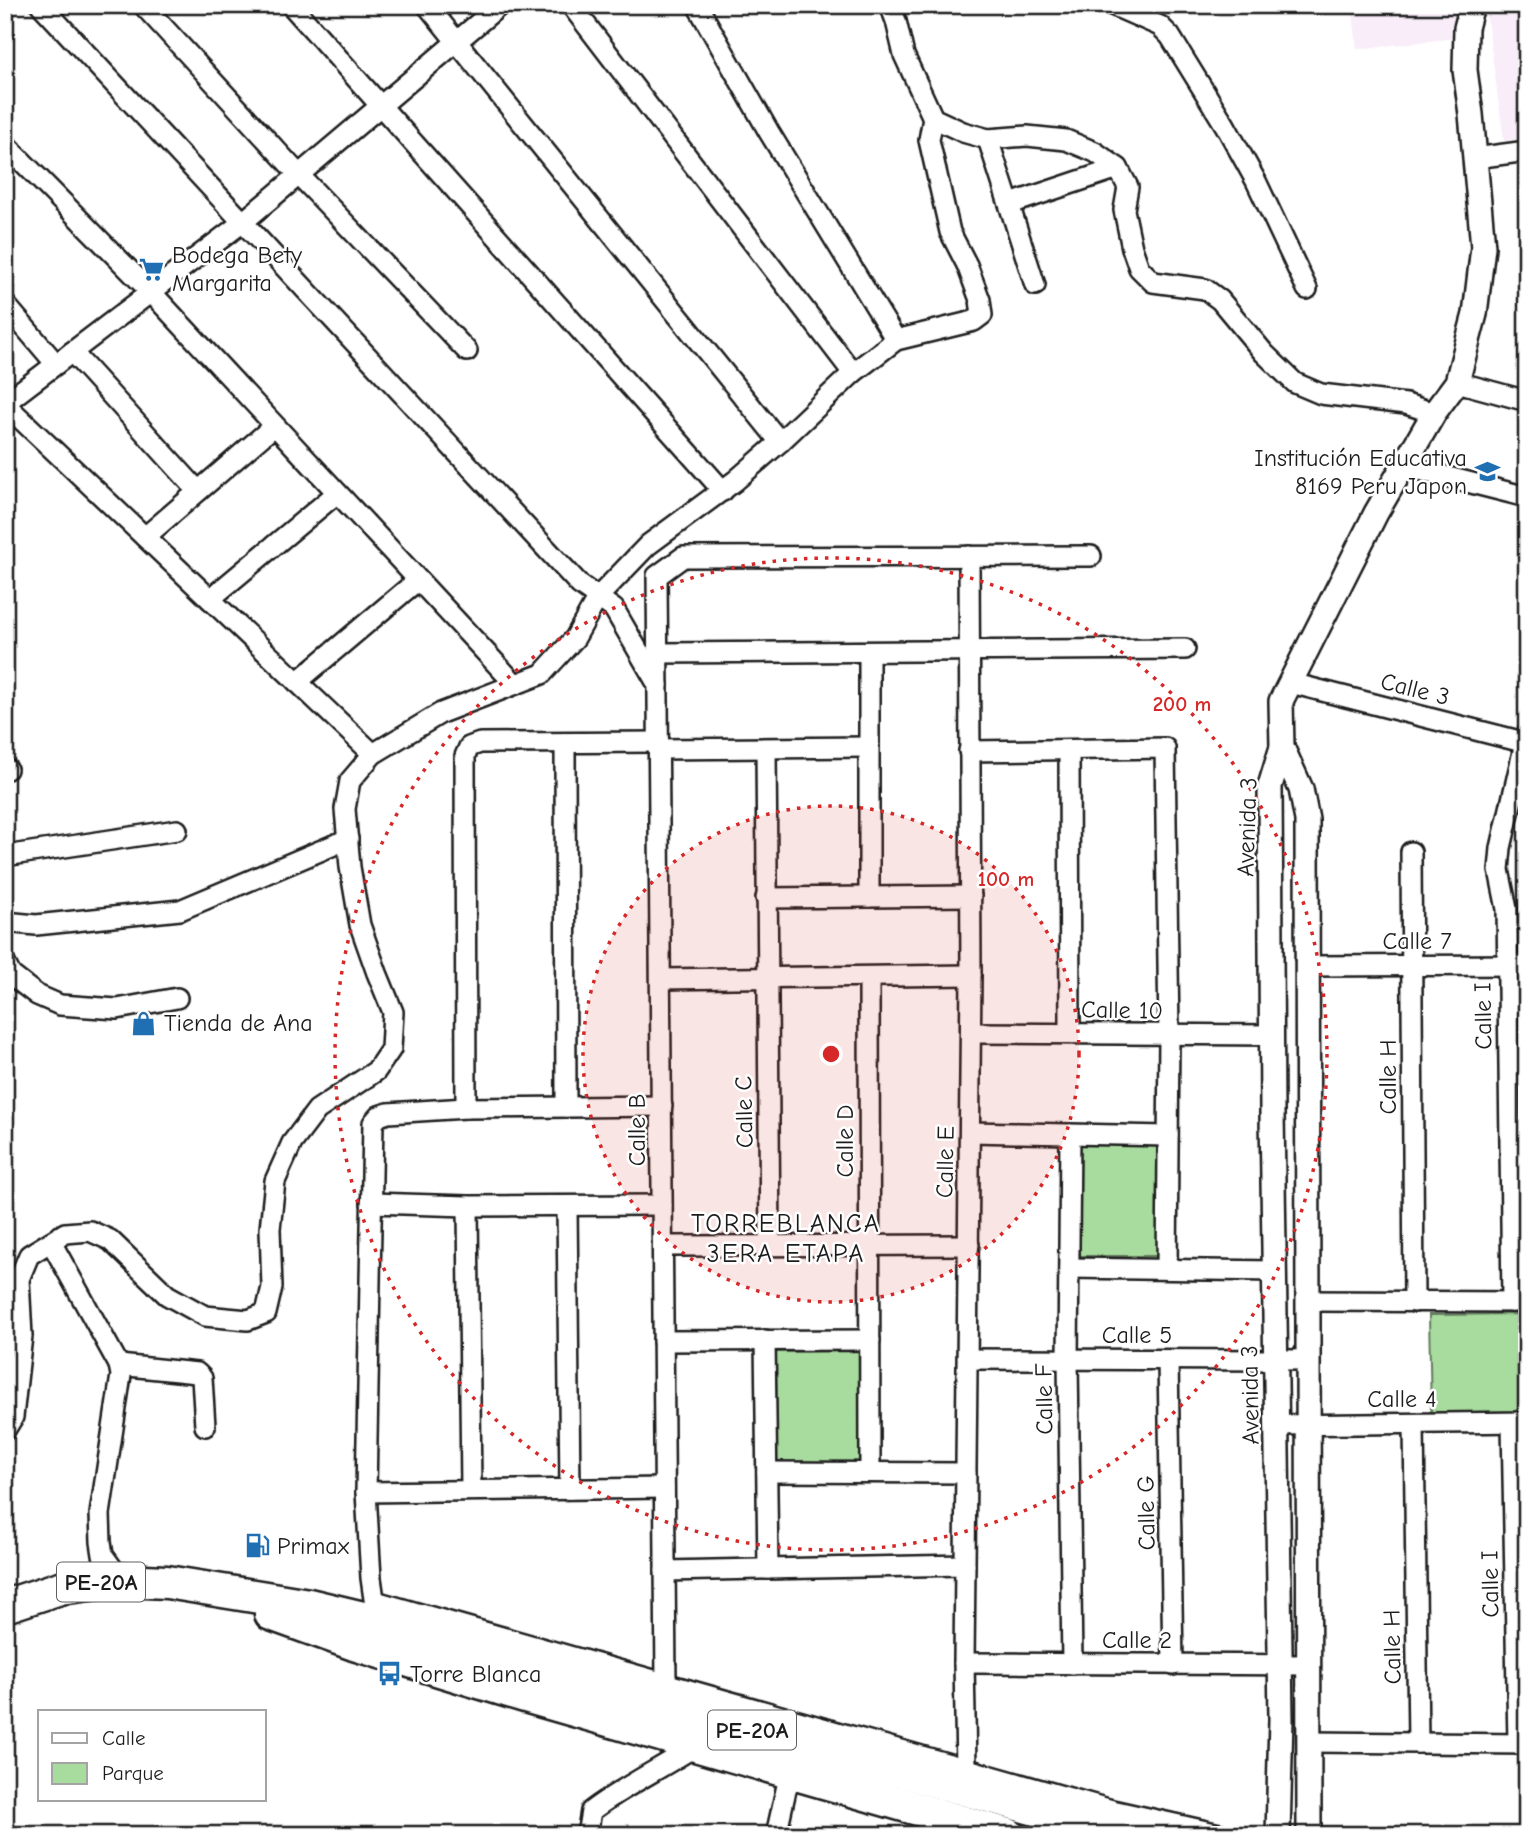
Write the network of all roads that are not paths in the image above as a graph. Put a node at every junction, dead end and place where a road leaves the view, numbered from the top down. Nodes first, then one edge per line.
1 (41, 5) edge
2 (143, 5) edge
3 (291, 5) edge
4 (428, 5) edge
5 (500, 5) edge
6 (571, 5) edge
7 (697, 5) edge
8 (890, 5) edge
9 (1112, 5) edge
10 (1472, 5) edge
11 (457, 41) junction
12 (381, 106) junction
13 (933, 118) junction
14 (988, 139) junction
15 (5, 144) edge
16 (1527, 151) edge
17 (1475, 158) junction
18 (1118, 167) junction
19 (299, 175) junction
20 (1010, 204) junction
21 (243, 222) junction
22 (1035, 285) dead end
23 (1307, 289) dead end
24 (150, 292) junction
25 (5, 304) edge
26 (896, 340) junction
27 (467, 351) dead end
28 (72, 352) junction
29 (56, 364) junction
30 (853, 373) junction
31 (1457, 382) junction
32 (1527, 401) edge
33 (5, 403) edge
34 (1434, 413) junction
35 (274, 426) junction
36 (780, 442) junction
37 (1404, 466) junction
38 (198, 491) junction
39 (723, 491) junction
40 (337, 493) junction
41 (1527, 497) edge
42 (145, 537) junction
43 (969, 556) junction
44 (1091, 556) dead end
45 (418, 580) junction
46 (598, 597) junction
47 (210, 599) junction
48 (1185, 649) dead end
49 (969, 651) junction
50 (869, 652) junction
51 (658, 653) junction
52 (298, 682) junction
53 (1290, 682) junction
54 (514, 684) junction
55 (658, 686) junction
56 (1526, 740) edge
57 (565, 743) junction
58 (659, 746) junction
59 (869, 747) junction
60 (1282, 747) junction
61 (765, 749) junction
62 (1069, 750) junction
63 (969, 751) junction
64 (373, 754) junction
65 (177, 830) dead end
66 (348, 839) junction
67 (1411, 852) dead end
68 (5, 856) edge
69 (971, 896) junction
70 (869, 897) junction
71 (766, 898) junction
72 (5, 922) edge
73 (5, 963) edge
74 (1517, 965) edge
75 (1307, 966) junction
76 (1412, 966) junction
77 (971, 975) junction
78 (869, 976) junction
79 (767, 978) junction
80 (661, 979) junction
81 (177, 998) dead end
82 (971, 1032) junction
83 (1070, 1034) junction
84 (1169, 1035) junction
85 (1272, 1035) junction
86 (662, 1106) junction
87 (566, 1107) junction
88 (466, 1108) junction
89 (970, 1132) junction
90 (1070, 1134) junction
91 (1168, 1136) junction
92 (371, 1203) junction
93 (662, 1205) junction
94 (468, 1206) junction
95 (568, 1206) junction
96 (51, 1242) junction
97 (870, 1245) junction
98 (969, 1245) junction
99 (663, 1246) junction
100 (770, 1246) junction
101 (1069, 1268) junction
102 (1167, 1269) junction
103 (1275, 1271) junction
104 (1307, 1301) junction
105 (1520, 1301) edge
106 (1414, 1302) junction
107 (765, 1340) junction
108 (870, 1340) junction
109 (663, 1341) junction
110 (968, 1359) junction
111 (1068, 1360) junction
112 (1168, 1360) junction
113 (1276, 1360) junction
114 (1307, 1360) junction
115 (119, 1365) junction
116 (1519, 1423) edge
117 (1307, 1424) junction
118 (1414, 1424) junction
119 (1277, 1425) junction
120 (205, 1426) dead end
121 (5, 1430) edge
122 (767, 1472) junction
123 (870, 1472) junction
124 (966, 1473) junction
125 (664, 1488) junction
126 (570, 1489) junction
127 (471, 1490) junction
128 (366, 1492) junction
129 (965, 1565) junction
130 (768, 1569) junction
131 (665, 1571) junction
132 (121, 1580) junction
133 (5, 1606) edge
134 (376, 1624) junction
135 (964, 1663) junction
136 (1072, 1664) junction
137 (1173, 1665) junction
138 (1309, 1665) junction
139 (1280, 1666) junction
140 (666, 1684) junction
141 (1309, 1742) junction
142 (1418, 1743) junction
143 (1522, 1744) edge
144 (696, 1745) junction
145 (966, 1768) junction
146 (790, 1772) junction
147 (587, 1835) edge
148 (776, 1835) edge
149 (1008, 1835) edge
150 (1129, 1835) edge
151 (1224, 1835) edge
152 (1278, 1835) edge
153 (1310, 1835) edge

1 - 21 street
2 - 19 street
3 - 12 street
4 - 11 street
5 - 11 street
6 - 30 street
7 - 26 street
8 - 13 street
9 - 23 street
10 - 17 street
11 - 12 street
11 - 36 street
12 - 19 street
12 - 39 street
13 - 14 street
13 - 26 street
14 - 18 street
14 - 20 street
15 - 24 street
16 - 17 street
17 - 31 street
18 - 20 street
18 - 34 street
19 - 21 street
19 - 27 street
20 - 22 street
21 - 24 street
21 - 46 street
24 - 28 street
24 - 35 street
25 - 29 street
26 - 30 street
28 - 29 street
28 - 38 street
29 - 33 street
30 - 36 street
31 - 32 street
31 - 34 street
33 - 42 street
34 - 37 street
35 - 38 street
35 - 40 street
36 - 39 street
37 - 41 street
37 - 53 street
38 - 42 street
39 - 46 street
40 - 45 street
40 - 47 street
42 - 47 street
43 - 44 street
43 - 49 street, Calle E
43 - 51 street, Calle B
45 - 52 street
45 - 54 street
46 - 54 street
46 - 55 street
47 - 52 street
48 - 49 street
49 - 50 street
49 - 63 street, Calle E
50 - 51 street
50 - 59 street
51 - 55 street, Calle B
52 - 64 street
53 - 56 street, Calle 3
53 - 60 street
54 - 64 street
55 - 58 street, Calle B
56 - 74 street, Calle I
57 - 58 street
57 - 87 street
57 - 88 street
58 - 61 street
58 - 80 street, Calle B
59 - 61 street
59 - 70 street
60 - 75 street, Avenida 3
60 - 85 street, Avenida 3
61 - 71 street, Calle C
62 - 63 street
62 - 83 street
62 - 84 street
63 - 69 street, Calle E
64 - 66 street
65 - 68 street
66 - 72 street
66 - 96 street
67 - 76 street, Calle H
69 - 70 street
69 - 77 street, Calle E
70 - 71 street
71 - 79 street, Calle C
73 - 81 street
74 - 76 street, Calle 7
74 - 105 street, Calle I
75 - 76 street, Calle 7
75 - 104 street, Avenida 3
76 - 106 street, Calle H
77 - 78 street
77 - 82 street, Calle E
78 - 79 street
78 - 97 street, Calle D
79 - 80 street
79 - 100 street, Calle C
80 - 86 street, Calle B
82 - 83 street, Calle 10
82 - 89 street, Calle E
83 - 84 street, Calle 10
84 - 85 street, Calle 10
84 - 91 street
85 - 103 street, Avenida 3
86 - 87 street
86 - 93 street, Calle B
87 - 88 street
88 - 92 street
89 - 90 street
89 - 98 street, Calle E
90 - 91 street
90 - 101 street, Calle F
91 - 102 street
92 - 94 street
92 - 128 street
93 - 95 street
93 - 99 street, Calle B
94 - 95 street
94 - 127 street
95 - 126 street
96 - 115 street
96 - 121 street
97 - 98 street
97 - 100 street
97 - 108 street, Calle D
98 - 110 street, Calle E
99 - 100 street
99 - 109 street, Calle B
101 - 102 street
101 - 111 street, Calle F
102 - 103 street
103 - 113 street, Avenida 3
104 - 106 street
104 - 114 street, Avenida 3
105 - 106 street
107 - 108 street
107 - 109 street
107 - 122 street
108 - 123 street, Calle D
109 - 125 street, Calle B
110 - 111 street, Calle 5
110 - 124 street, Calle E
111 - 112 street, Calle 5
111 - 136 street, Calle F
112 - 113 street, Calle 5
112 - 137 street, Calle G
113 - 114 street, Calle 5
113 - 119 street, Avenida 3
114 - 117 street, Avenida 3
115 - 120 street
115 - 132 street
116 - 118 street, Calle 4
116 - 143 street, Calle I
117 - 118 street, Calle 4
117 - 119 street, Calle 4
117 - 138 street, Avenida 3
118 - 142 street, Calle H
119 - 139 street, Avenida 3
122 - 123 street
122 - 130 street
123 - 124 street
124 - 129 street, Calle E
125 - 126 street
125 - 131 street, Calle B
126 - 127 street
127 - 128 street
128 - 134 street
129 - 130 street
129 - 135 street, Calle E
130 - 131 street
131 - 140 street, Calle B
132 - 133 highway, PE-20A
132 - 134 highway, PE-20A
134 - 140 street
134 - 144 highway, PE-20A
134 - 150 highway, PE-20A
135 - 136 street, Calle 2
135 - 145 street, Calle E
136 - 137 street, Calle 2
137 - 139 street, Calle 2
138 - 139 street, Calle 2
138 - 141 street, Avenida 3
139 - 152 street, Avenida 3
140 - 145 street
141 - 142 street
141 - 153 street, Avenida 3
142 - 143 street
144 - 146 highway, PE-20A
144 - 147 street
145 - 151 street
146 - 148 street
146 - 149 highway, PE-20A

